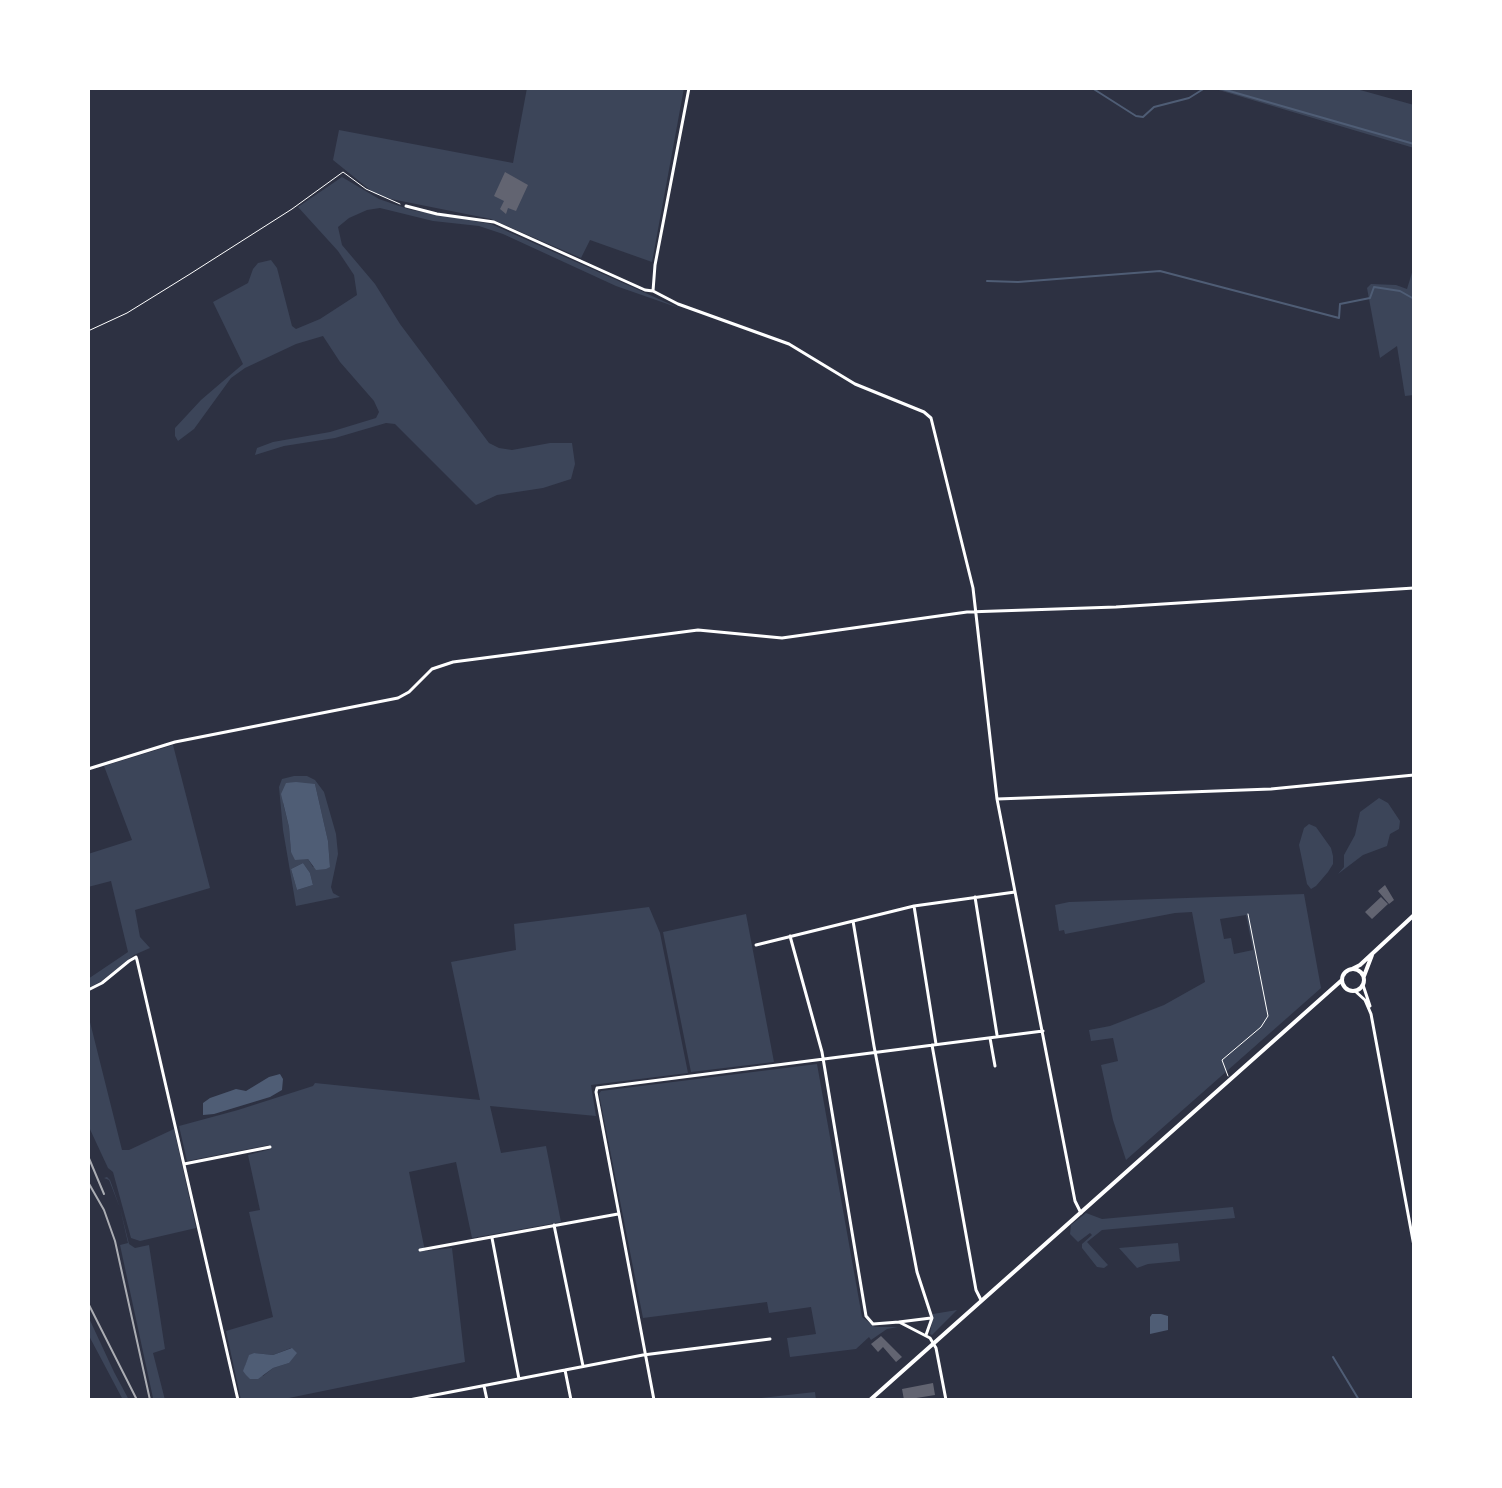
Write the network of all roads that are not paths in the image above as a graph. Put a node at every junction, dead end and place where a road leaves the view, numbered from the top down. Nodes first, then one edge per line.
1 (689, 88) edge
2 (406, 206) road end
3 (653, 291) junction
4 (1414, 588) edge
5 (978, 612) junction
6 (88, 769) edge
7 (1414, 775) edge
8 (997, 799) junction
9 (1015, 892) junction
10 (975, 897) junction
11 (914, 906) junction
12 (1414, 915) edge
13 (853, 921) junction
14 (790, 936) junction
15 (756, 945) dead end
16 (1375, 950) junction
17 (1352, 969) junction
18 (1364, 976) junction
19 (1342, 980) junction
20 (1363, 985) junction
21 (1345, 988) junction
22 (88, 990) edge
23 (1355, 991) junction
24 (1318, 1001) junction
25 (1371, 1014) junction
26 (1043, 1031) junction
27 (997, 1037) junction
28 (990, 1038) junction
29 (934, 1045) junction
30 (876, 1052) junction
31 (823, 1059) junction
32 (995, 1066) dead end
33 (270, 1147) dead end
34 (184, 1164) junction
35 (1081, 1213) junction
36 (618, 1214) junction
37 (554, 1225) junction
38 (492, 1238) junction
39 (1414, 1246) edge
40 (420, 1250) dead end
41 (982, 1301) junction
42 (932, 1318) junction
43 (899, 1322) junction
44 (926, 1335) junction
45 (770, 1339) dead end
46 (934, 1342) junction
47 (645, 1355) junction
48 (583, 1367) junction
49 (565, 1370) junction
50 (519, 1379) junction
51 (484, 1386) junction
52 (238, 1400) edge
53 (409, 1400) edge
54 (487, 1400) edge
55 (571, 1400) edge
56 (654, 1400) edge
57 (870, 1400) edge
58 (946, 1400) edge

1 - 3 street
2 - 3 street
3 - 5 street
4 - 5 street
5 - 6 street
5 - 8 street
7 - 8 street
8 - 9 street
9 - 10 street
9 - 26 street
10 - 11 street
10 - 27 street
11 - 13 street
11 - 29 street
12 - 16 main road
13 - 14 street
13 - 30 street
14 - 15 street
14 - 31 street
16 - 17 main road
16 - 18 main road
17 - 18 main road
17 - 19 main road
18 - 20 main road
19 - 21 main road
19 - 24 main road
20 - 23 main road
20 - 25 street
21 - 23 main road
21 - 24 main road
22 - 34 street
23 - 25 street
24 - 35 main road
25 - 39 street
26 - 27 street
26 - 35 street
27 - 28 street
28 - 29 street
28 - 32 street
29 - 30 street
29 - 41 street
30 - 31 street
30 - 42 street
31 - 36 street
31 - 43 street
33 - 34 street
34 - 52 street
35 - 41 main road
36 - 37 street
36 - 47 street
37 - 38 street
37 - 48 street
38 - 40 street
38 - 50 street
41 - 46 main road
42 - 43 street
42 - 44 street
43 - 44 street
44 - 46 street
45 - 47 street
46 - 57 main road
46 - 58 street
47 - 48 street
47 - 56 street
48 - 49 street
49 - 50 street
49 - 55 street
50 - 51 street
51 - 53 street
51 - 54 street

